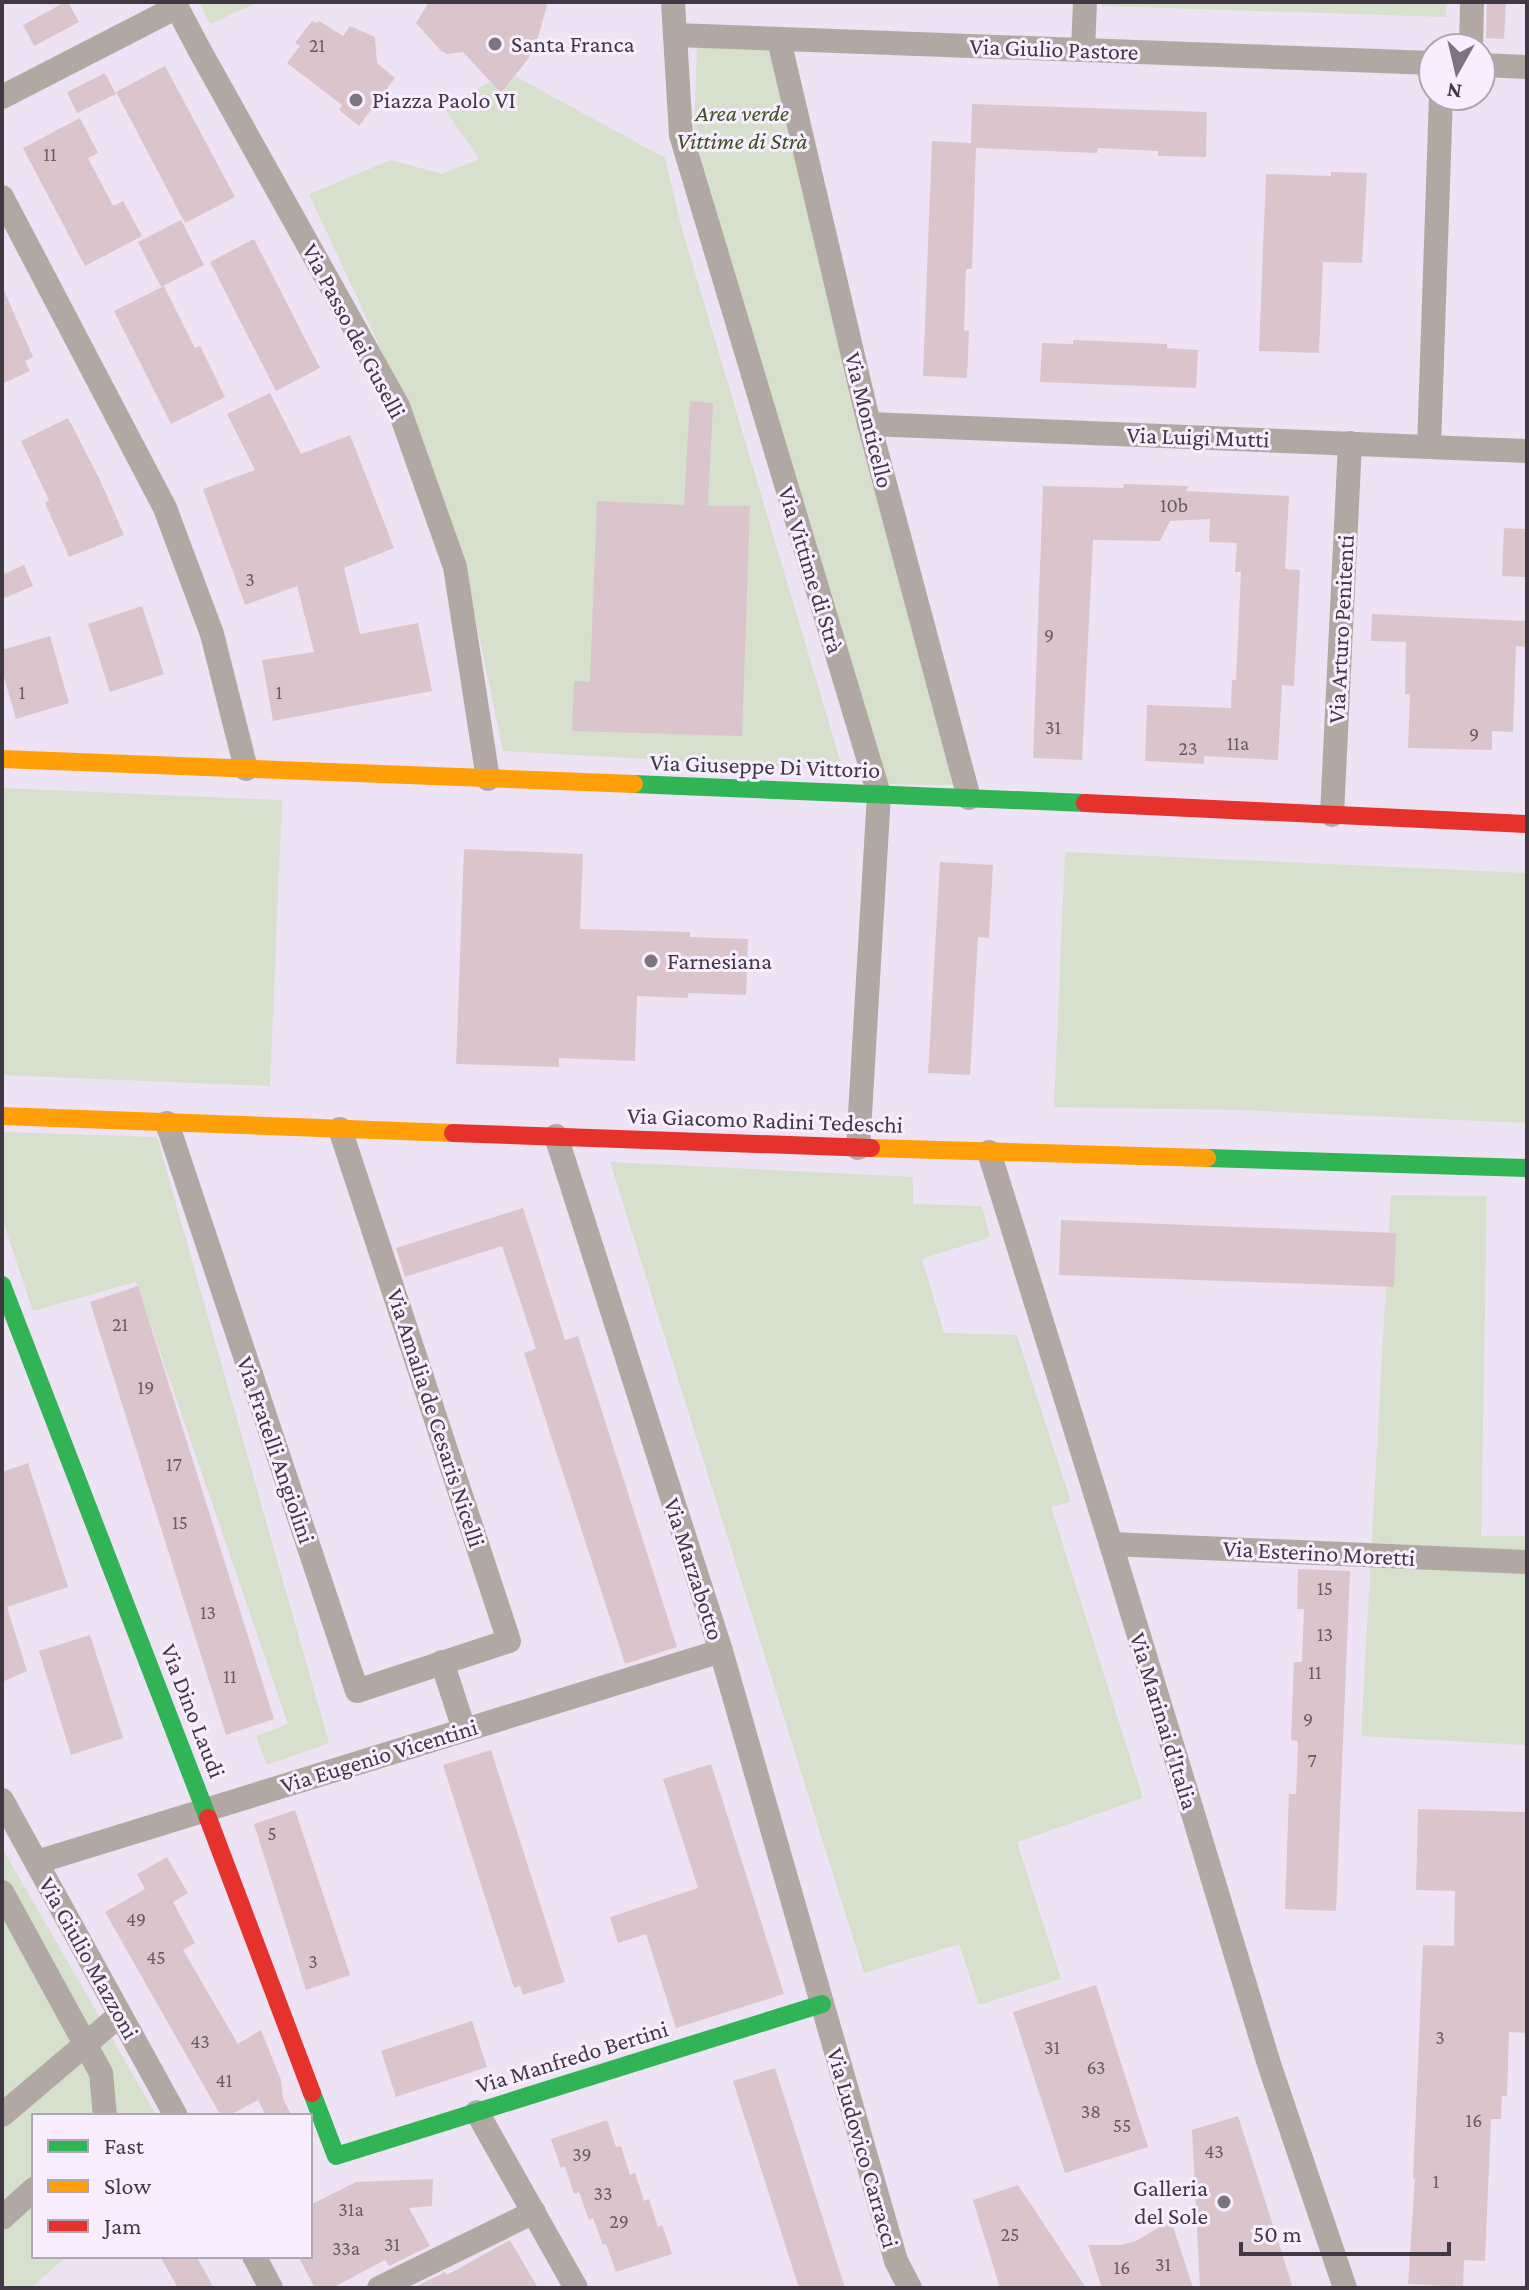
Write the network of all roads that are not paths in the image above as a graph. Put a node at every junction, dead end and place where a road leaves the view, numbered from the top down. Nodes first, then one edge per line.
1 (673, 2) edge
2 (1085, 2) edge
3 (1472, 2) edge
4 (176, 4) edge
5 (1471, 32) edge
6 (675, 35) junction
7 (779, 40) junction
8 (1083, 50) junction
9 (1417, 62) edge
10 (1497, 66) edge
11 (1527, 67) edge
12 (2, 97) edge
13 (1440, 112) edge
14 (2, 197) edge
15 (869, 424) junction
16 (1350, 443) junction
17 (1429, 447) junction
18 (1527, 451) edge
19 (2, 759) edge
20 (246, 769) junction
21 (488, 779) junction
22 (879, 794) junction
23 (969, 798) junction
24 (1332, 815) junction
25 (1527, 824) edge
26 (2, 1116) edge
27 (167, 1123) junction
28 (340, 1129) junction
29 (556, 1136) junction
30 (858, 1148) junction
31 (989, 1152) junction
32 (1527, 1168) edge
33 (2, 1285) edge
34 (1111, 1544) junction
35 (1527, 1562) edge
36 (721, 1651) junction
37 (442, 1662) junction
38 (464, 1729) junction
39 (2, 1800) edge
40 (205, 1810) junction
41 (37, 1862) junction
42 (2, 1892) edge
43 (822, 2004) junction
44 (120, 2015) junction
45 (84, 2043) junction
46 (477, 2112) junction
47 (105, 2114) edge
48 (175, 2114) edge
49 (2, 2115) edge
50 (336, 2156) joint
51 (32, 2191) edge
52 (534, 2212) junction
53 (2, 2218) edge
54 (255, 2258) edge
55 (271, 2288) edge
56 (379, 2288) edge
57 (576, 2288) edge
58 (910, 2288) edge
59 (1345, 2288) edge

1 - 6 street, Via Vittime di Strà
2 - 8 street
3 - 5 street
4 - 12 street
4 - 21 street, Via Passo dei Guselli
6 - 7 street, Via Giulio Pastore
6 - 22 street, Via Vittime di Strà
7 - 8 street, Via Giulio Pastore
7 - 15 street, Via Monticello
8 - 9 street, Via Giulio Pastore
10 - 11 street
13 - 17 street
14 - 20 street
15 - 16 street, Via Luigi Mutti
15 - 23 street, Via Monticello
16 - 17 street, Via Luigi Mutti
16 - 24 street, Via Arturo Penitenti
17 - 18 street, Via Luigi Mutti
19 - 20 street, Via Giuseppe Di Vittorio
20 - 21 street, Via Giuseppe Di Vittorio
21 - 22 street, Via Giuseppe Di Vittorio
22 - 23 street, Via Giuseppe Di Vittorio
22 - 30 street, Via Vittime di Strà
23 - 24 street, Via Giuseppe Di Vittorio
24 - 25 street, Via Giuseppe Di Vittorio
26 - 27 street, Via Giacomo Radini Tedeschi
27 - 28 street, Via Giacomo Radini Tedeschi
27 - 37 street, Via Fratelli Angiolini
28 - 29 street, Via Giacomo Radini Tedeschi
28 - 37 street, Via Amalia de Cesaris Nicelli
29 - 30 street, Via Giacomo Radini Tedeschi
29 - 36 street, Via Marzabotto
30 - 31 street, Via Giacomo Radini Tedeschi
31 - 32 street, Via Giacomo Radini Tedeschi
31 - 34 street, Via Marinai d'Italia
33 - 40 street, Via Dino Laudi
34 - 35 street, Via Esterino Moretti
34 - 59 street, Via Marinai d'Italia
36 - 38 street, Via Eugenio Vicentini
36 - 43 street, Via Marzabotto
37 - 38 street
38 - 40 street, Via Eugenio Vicentini
39 - 41 street, Via Giulio Mazzoni
40 - 41 street, Via Eugenio Vicentini
40 - 50 street, Via Dino Laudi
41 - 44 street, Via Giulio Mazzoni
42 - 45 street
43 - 46 street, Via Manfredo Bertini
43 - 58 street, Via Ludovico Carracci
44 - 45 street
44 - 48 street, Via Giulio Mazzoni
45 - 47 street
45 - 49 street
46 - 50 street, Via Manfredo Bertini
46 - 52 street
51 - 53 street
52 - 56 street
52 - 57 street
54 - 55 street

